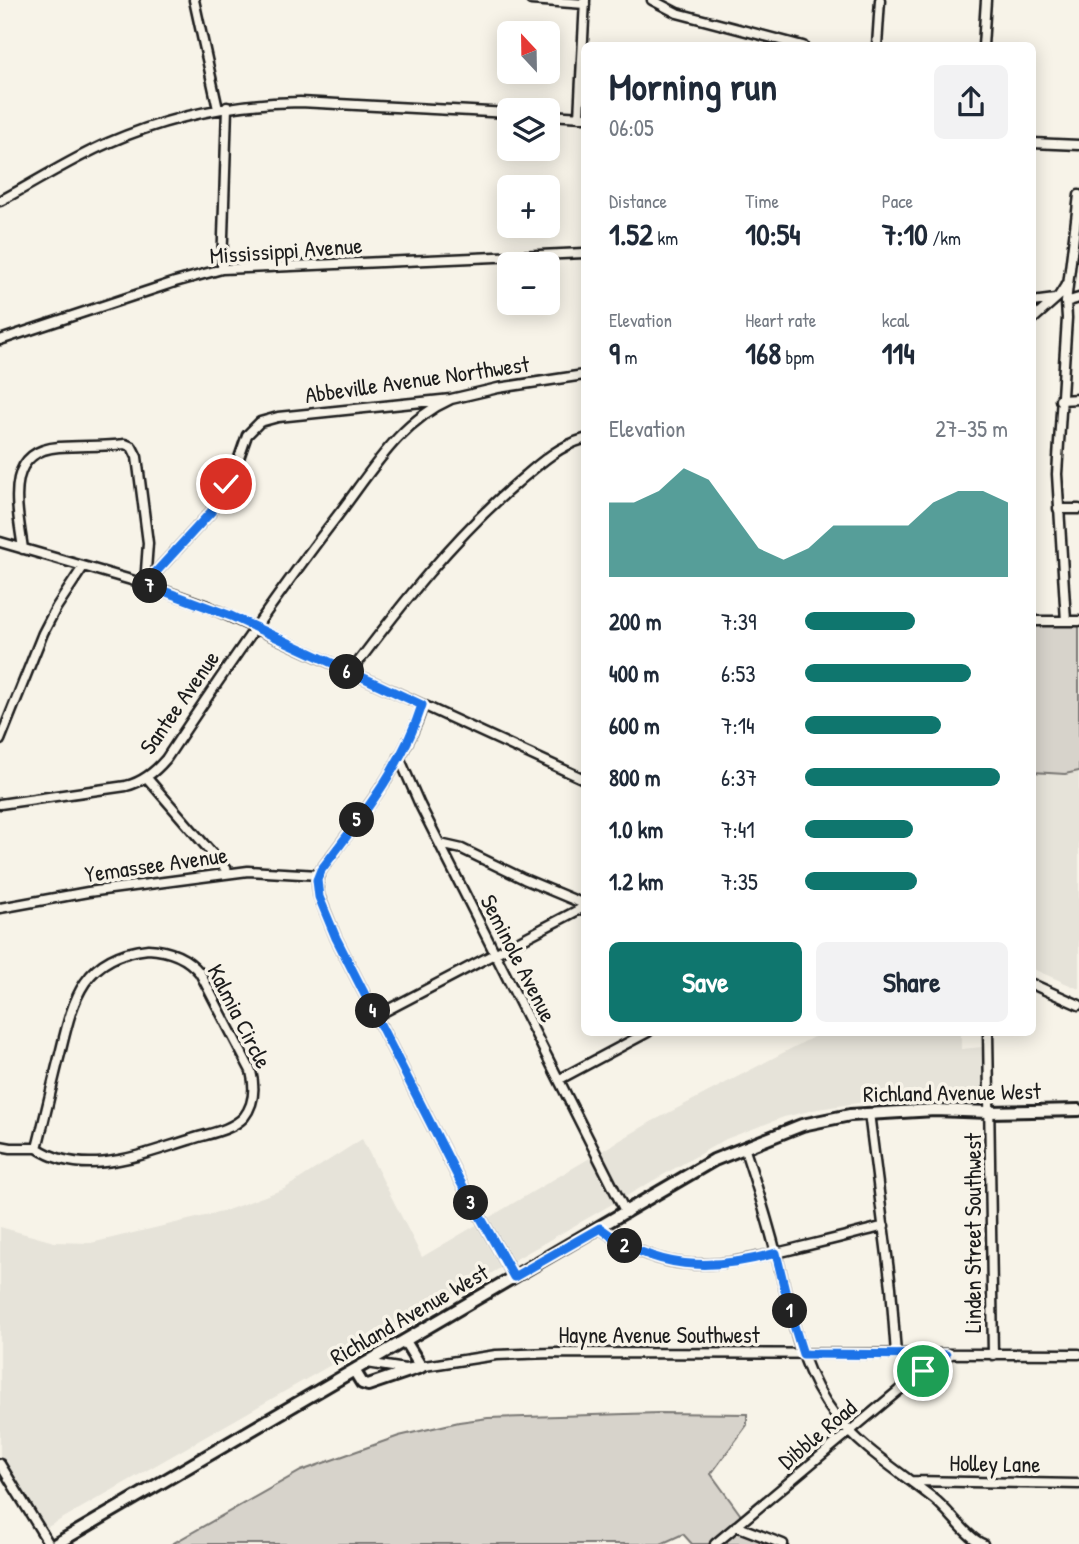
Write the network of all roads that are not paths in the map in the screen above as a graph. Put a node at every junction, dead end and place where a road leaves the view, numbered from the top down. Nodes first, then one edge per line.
1 (194, 0) edge
2 (531, 0) edge
3 (652, 0) edge
4 (880, 0) edge
5 (986, 0) edge
6 (585, 2) edge
7 (584, 42) edge
8 (788, 42) edge
9 (877, 42) edge
10 (983, 42) edge
11 (223, 108) junction
12 (497, 112) edge
13 (560, 116) edge
14 (581, 117) edge
15 (1036, 143) edge
16 (1079, 145) edge
17 (1079, 195) edge
18 (0, 201) edge
19 (581, 253) edge
20 (222, 270) junction
21 (1070, 273) junction
22 (1079, 298) edge
23 (1055, 299) junction
24 (1036, 301) edge
25 (1066, 302) junction
26 (1036, 316) edge
27 (0, 340) edge
28 (581, 375) edge
29 (451, 399) junction
30 (1079, 399) edge
31 (1060, 400) junction
32 (581, 440) edge
33 (1058, 509) junction
34 (1079, 509) edge
35 (0, 542) edge
36 (23, 549) junction
37 (83, 566) junction
38 (145, 584) junction
39 (1036, 621) edge
40 (1066, 621) junction
41 (1079, 621) edge
42 (254, 627) junction
43 (350, 673) junction
44 (422, 705) junction
45 (0, 740) edge
46 (398, 757) junction
47 (146, 778) junction
48 (581, 778) edge
49 (0, 804) edge
50 (440, 844) junction
51 (229, 873) junction
52 (319, 875) junction
53 (581, 905) edge
54 (0, 908) edge
55 (581, 908) edge
56 (496, 954) junction
57 (1036, 986) edge
58 (1079, 1005) edge
59 (376, 1016) junction
60 (640, 1036) edge
61 (988, 1036) edge
62 (559, 1079) junction
63 (1079, 1110) edge
64 (989, 1112) junction
65 (869, 1113) junction
66 (0, 1146) edge
67 (744, 1147) junction
68 (37, 1148) junction
69 (626, 1213) junction
70 (884, 1226) junction
71 (600, 1228) junction
72 (776, 1253) junction
73 (514, 1277) junction
74 (405, 1341) junction
75 (803, 1354) junction
76 (896, 1354) junction
77 (1079, 1354) edge
78 (946, 1355) junction
79 (993, 1355) junction
80 (367, 1363) junction
81 (421, 1367) junction
82 (354, 1370) junction
83 (850, 1431) junction
84 (0, 1464) edge
85 (911, 1481) junction
86 (1079, 1484) edge
87 (737, 1527) junction
88 (978, 1543) edge
89 (49, 1544) edge
90 (56, 1544) edge
91 (715, 1544) edge
92 (783, 1544) edge

1 - 11 street
2 - 6 street
3 - 8 street
4 - 9 street
5 - 10 street
6 - 7 street
11 - 12 street
11 - 18 street
11 - 20 street
13 - 14 street
15 - 16 street
17 - 21 street
19 - 20 street, Mississippi Avenue
20 - 27 street, Mississippi Avenue
21 - 23 street
21 - 25 street
22 - 25 street
23 - 24 street
23 - 26 street
25 - 31 street
28 - 29 street, Abbeville Avenue Northwest
29 - 38 street, Abbeville Avenue Northwest
29 - 42 street, Santee Avenue
30 - 31 street
31 - 33 street
32 - 43 street
33 - 34 street
33 - 40 street
35 - 36 street
36 - 37 street
36 - 38 street
37 - 38 street
37 - 45 street
38 - 42 street
39 - 40 street
40 - 41 street
42 - 43 street
42 - 47 street, Santee Avenue
43 - 44 street
44 - 46 street
44 - 48 street
46 - 50 street, Seminole Avenue
46 - 52 street
47 - 49 street, Santee Avenue
47 - 51 street
50 - 53 street
50 - 56 street, Seminole Avenue
51 - 52 street, Yemassee Avenue
51 - 54 street, Yemassee Avenue
52 - 59 street
55 - 56 street
56 - 59 street
56 - 62 street, Seminole Avenue
57 - 58 street
59 - 73 street
60 - 62 street
61 - 64 street, Linden Street Southwest
62 - 69 street, Seminole Avenue
63 - 64 main road, Richland Avenue West
64 - 65 main road, Richland Avenue West
64 - 79 street, Linden Street Southwest
65 - 67 main road, Richland Avenue West
65 - 70 street
66 - 68 street, Kalmia Circle
67 - 69 main road, Richland Avenue West
67 - 72 street
68 - 68 street, Kalmia Circle
69 - 71 main road, Richland Avenue West
70 - 72 street
70 - 76 street
71 - 72 street
71 - 73 main road, Richland Avenue West
72 - 75 street
73 - 74 main road, Richland Avenue West
74 - 80 main road, Richland Avenue West
74 - 81 main road
75 - 76 street, Hayne Avenue Southwest
75 - 81 street, Hayne Avenue Southwest
75 - 83 street
76 - 78 street, Hayne Avenue Southwest
77 - 79 street, Hayne Avenue Southwest
78 - 79 street, Hayne Avenue Southwest
78 - 83 street, Dibble Road
80 - 81 street, Hayne Avenue Southwest
80 - 82 main road, Richland Avenue West
81 - 82 main road
82 - 90 main road, Richland Avenue West
83 - 85 street
83 - 87 street, Dibble Road
84 - 89 street
85 - 86 street, Holley Lane
85 - 88 street
87 - 91 street, Dibble Road
87 - 92 street

